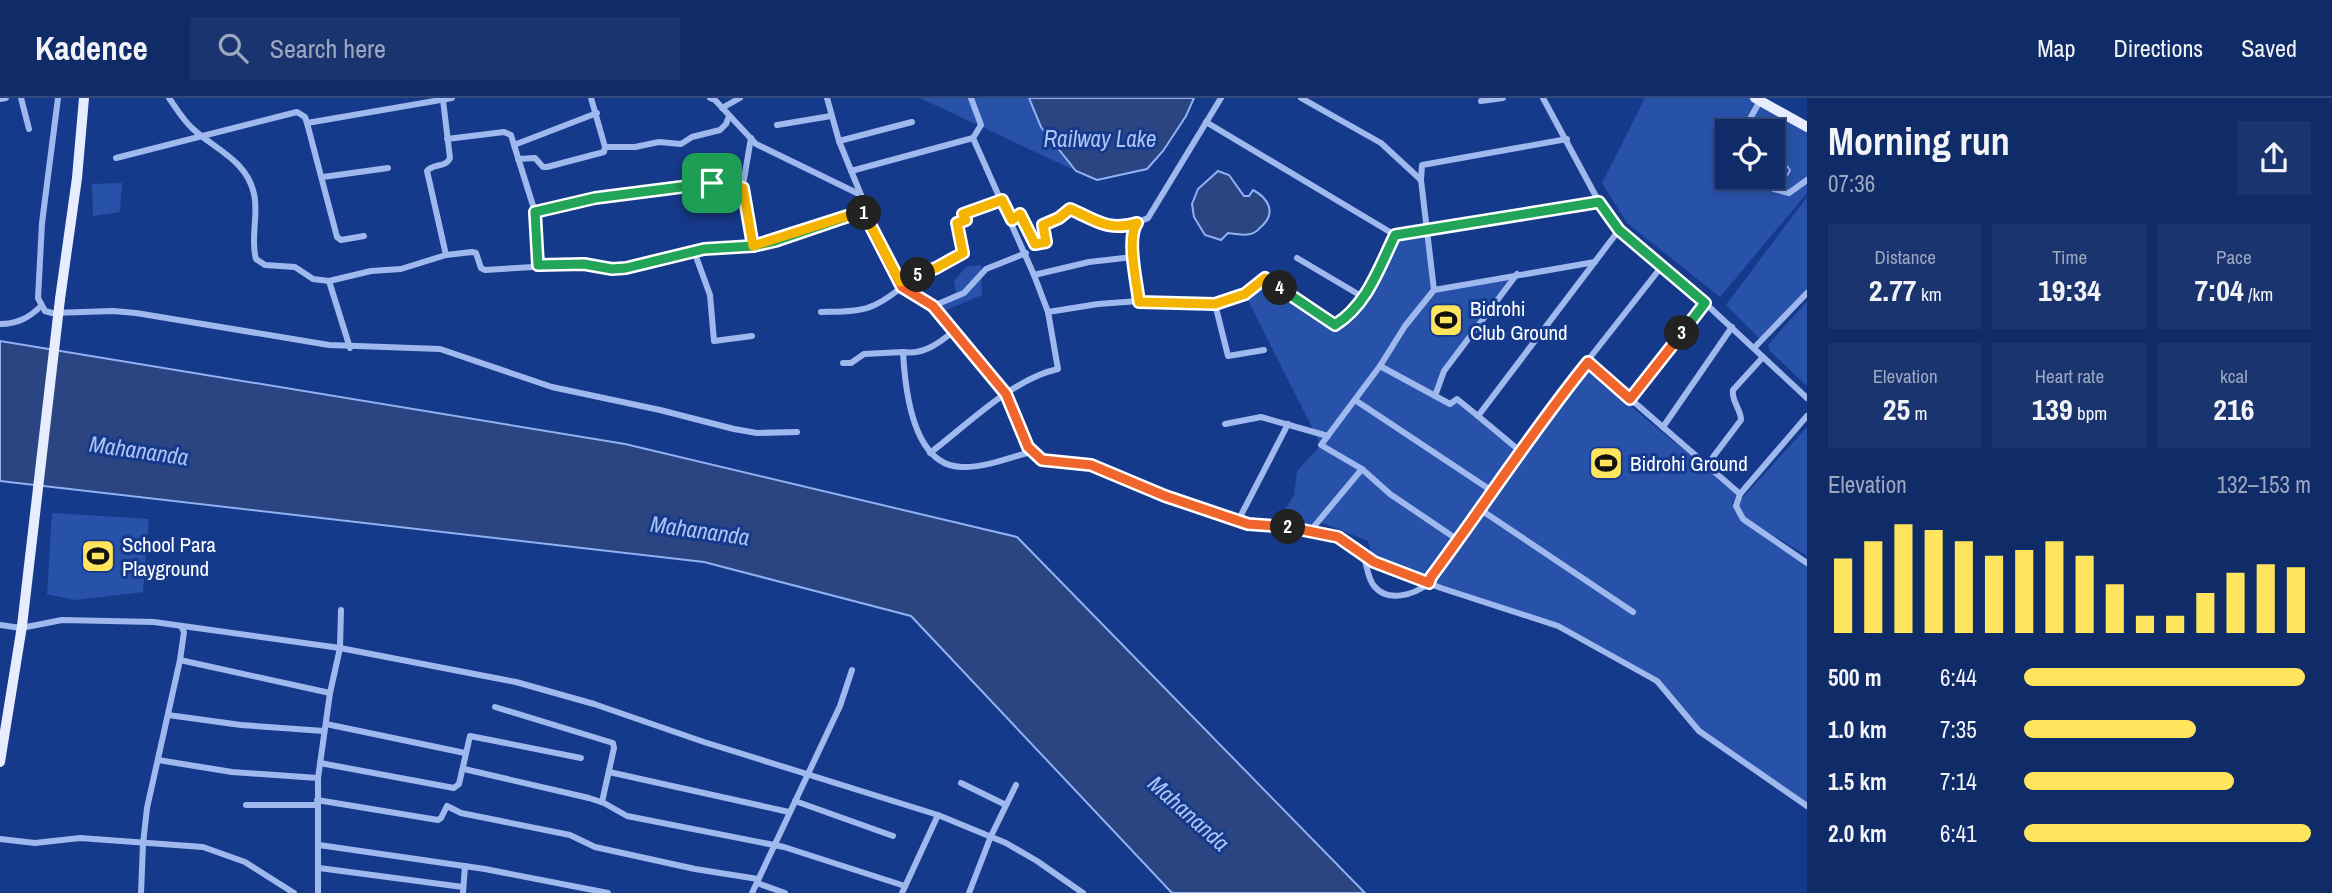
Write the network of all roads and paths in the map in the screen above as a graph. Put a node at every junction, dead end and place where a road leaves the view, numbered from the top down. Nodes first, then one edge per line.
1 (5, 98) edge
2 (21, 98) edge
3 (58, 98) edge
4 (84, 98) edge
5 (169, 98) edge
6 (452, 98) edge
7 (591, 98) edge
8 (710, 98) edge
9 (740, 98) edge
10 (827, 98) edge
11 (971, 98) edge
12 (1221, 98) edge
13 (1301, 98) edge
14 (1503, 98) edge
15 (1543, 98) edge
16 (0, 99) edge
17 (1757, 99) edge
18 (443, 100) junction
19 (1481, 101) dead end
20 (722, 108) junction
21 (597, 113) junction
22 (729, 116) junction
23 (831, 116) junction
24 (1749, 119) edge
25 (912, 122) dead end
26 (1206, 122) junction
27 (307, 123) junction
28 (778, 125) dead end
29 (1807, 127) edge
30 (29, 129) dead end
31 (201, 135) junction
32 (751, 138) junction
33 (974, 138) junction
34 (447, 139) junction
35 (1567, 139) junction
36 (839, 141) junction
37 (514, 145) junction
38 (605, 147) junction
39 (116, 158) dead end
40 (518, 159) junction
41 (1422, 164) junction
42 (1404, 165) junction
43 (388, 167) dead end
44 (851, 171) junction
45 (323, 177) junction
46 (1421, 180) junction
47 (1807, 180) edge
48 (743, 188) junction
49 (1774, 189) edge
50 (861, 195) junction
51 (1002, 200) junction
52 (1599, 202) junction
53 (863, 211) junction
54 (535, 212) junction
55 (1012, 220) junction
56 (1137, 223) junction
57 (1427, 230) junction
58 (1619, 230) junction
59 (1395, 235) junction
60 (364, 236) dead end
61 (753, 246) junction
62 (694, 251) junction
63 (1026, 253) junction
64 (446, 255) junction
65 (1133, 257) junction
66 (1297, 258) dead end
67 (1595, 262) junction
68 (538, 265) junction
69 (1662, 266) junction
70 (1517, 274) junction
71 (1034, 275) junction
72 (329, 281) junction
73 (901, 285) junction
74 (1434, 290) junction
75 (1807, 293) edge
76 (1363, 297) junction
77 (1139, 302) junction
78 (1705, 303) junction
79 (1215, 304) junction
80 (41, 306) junction
81 (933, 306) junction
82 (821, 312) dead end
83 (1048, 312) junction
84 (0, 324) edge
85 (1732, 327) junction
86 (954, 331) junction
87 (752, 337) dead end
88 (350, 348) junction
89 (1754, 348) junction
90 (1264, 350) dead end
91 (903, 352) junction
92 (1763, 357) junction
93 (1588, 362) junction
94 (843, 363) dead end
95 (1380, 366) junction
96 (1006, 394) junction
97 (1436, 396) junction
98 (1807, 398) edge
99 (1630, 399) junction
100 (1355, 400) junction
101 (1478, 416) junction
102 (1807, 416) edge
103 (1225, 424) dead end
104 (1288, 424) junction
105 (1662, 427) junction
106 (797, 432) dead end
107 (1328, 436) junction
108 (1520, 451) junction
109 (1031, 452) junction
110 (930, 453) junction
111 (1707, 465) junction
112 (1362, 470) junction
113 (1492, 491) junction
114 (1740, 494) junction
115 (1481, 510) junction
116 (1238, 521) junction
117 (1311, 530) junction
118 (1458, 540) junction
119 (1362, 552) junction
120 (1807, 563) edge
121 (1429, 583) junction
122 (341, 610) dead end
123 (1633, 612) dead end
124 (0, 625) edge
125 (181, 626) junction
126 (21, 627) junction
127 (340, 648) junction
128 (180, 660) junction
129 (852, 670) dead end
130 (330, 693) junction
131 (495, 707) dead end
132 (168, 715) junction
133 (325, 727) junction
134 (465, 753) junction
135 (581, 758) dead end
136 (158, 760) junction
137 (0, 762) edge
138 (320, 763) junction
139 (464, 769) junction
140 (608, 772) junction
141 (807, 775) junction
142 (318, 778) junction
143 (961, 783) dead end
144 (1016, 785) dead end
145 (795, 801) junction
146 (317, 802) junction
147 (601, 802) junction
148 (246, 805) dead end
149 (1006, 805) junction
150 (1807, 806) edge
151 (789, 812) junction
152 (938, 815) junction
153 (893, 836) dead end
154 (991, 836) junction
155 (0, 839) edge
156 (143, 844) junction
157 (774, 844) junction
158 (319, 845) junction
159 (465, 866) junction
160 (319, 868) junction
161 (757, 881) junction
162 (463, 890) edge
163 (903, 890) edge
164 (141, 893) edge
165 (295, 893) edge
166 (318, 893) edge
167 (608, 893) edge
168 (752, 893) edge
169 (785, 893) edge
170 (968, 893) edge
171 (1083, 893) edge

1 - 16 street
2 - 30 street
3 - 80 street
4 - 126 main road, bridge
5 - 31 street
6 - 18 street
7 - 21 street
8 - 20 street
9 - 20 street
10 - 23 street
11 - 33 street
12 - 26 street
13 - 42 street
14 - 19 street
15 - 35 street
17 - 24 street
17 - 29 main road
18 - 27 street
18 - 34 street
20 - 22 street
21 - 37 street
21 - 38 street
22 - 32 street
22 - 38 street
23 - 28 street
23 - 36 street
25 - 36 street
26 - 56 street
26 - 59 street
27 - 31 street
27 - 45 street
31 - 39 street
31 - 72 street
32 - 48 street
32 - 50 street
33 - 44 street
33 - 51 street
34 - 37 street
34 - 64 street
35 - 41 street
35 - 52 street
36 - 44 street
37 - 40 street
38 - 40 street
40 - 54 street
41 - 42 street
41 - 46 street
42 - 46 street
43 - 45 street
44 - 50 street
45 - 60 street
46 - 57 street
47 - 49 street
48 - 54 street
48 - 61 street
50 - 53 street
51 - 55 street
51 - 73 street
52 - 57 street
52 - 58 street
53 - 61 street
53 - 73 street
54 - 68 street
55 - 56 street
55 - 63 street
56 - 65 street
57 - 59 street
57 - 74 street
58 - 67 street
58 - 69 street
59 - 76 street
61 - 62 street
62 - 68 street
62 - 87 street
63 - 71 street
63 - 81 street
64 - 68 street
64 - 72 street
65 - 71 street
65 - 77 street
66 - 76 street
67 - 70 street
67 - 101 street
69 - 78 street
69 - 93 street
70 - 74 street
70 - 97 street
71 - 83 street
72 - 88 street
73 - 81 street
73 - 82 street
74 - 95 street
75 - 89 street
76 - 79 street
77 - 79 street
77 - 83 street
78 - 85 street
78 - 99 street
79 - 90 street
80 - 84 street
80 - 88 street
81 - 86 street
83 - 96 street
85 - 89 street
85 - 105 street
86 - 91 street
86 - 96 street
88 - 106 street
89 - 92 street
91 - 94 street
91 - 110 street
92 - 98 street
92 - 111 street
93 - 99 street
93 - 108 street
95 - 97 street
95 - 100 street
96 - 109 street
96 - 110 street
97 - 101 street
99 - 105 street
100 - 107 street
100 - 113 street
101 - 108 street
102 - 114 street
103 - 104 street
104 - 107 street
104 - 116 street
105 - 111 street
107 - 112 street
108 - 113 street
109 - 110 street
109 - 116 street
111 - 114 street
112 - 117 street
112 - 118 street
113 - 115 street
114 - 120 street
115 - 118 street
115 - 123 street
116 - 117 street
117 - 119 street
118 - 121 street
119 - 121 street
119 - 121 street
121 - 150 street
122 - 127 street
124 - 126 street
125 - 126 street
125 - 127 street
125 - 128 street
126 - 137 main road
127 - 130 street
127 - 141 street
128 - 130 street
128 - 132 street
129 - 141 street
130 - 133 street
131 - 140 street
132 - 133 street
132 - 136 street
133 - 134 street
133 - 138 street
134 - 135 street
134 - 139 street
136 - 142 street
136 - 156 street
138 - 139 street
138 - 142 street
139 - 147 street
140 - 147 street
140 - 151 street
141 - 145 street
141 - 152 street
142 - 146 street
143 - 149 street
144 - 149 street
145 - 151 street
145 - 153 street
146 - 148 street
146 - 158 street
146 - 161 street
147 - 157 street
149 - 154 street
151 - 157 street
152 - 154 street
152 - 163 street
154 - 170 street
154 - 171 street
155 - 156 street
156 - 164 street
156 - 165 street
157 - 161 street
157 - 163 street
158 - 159 street
158 - 160 street
159 - 162 street
159 - 167 street
160 - 162 street
160 - 166 street
161 - 168 street
161 - 169 street

